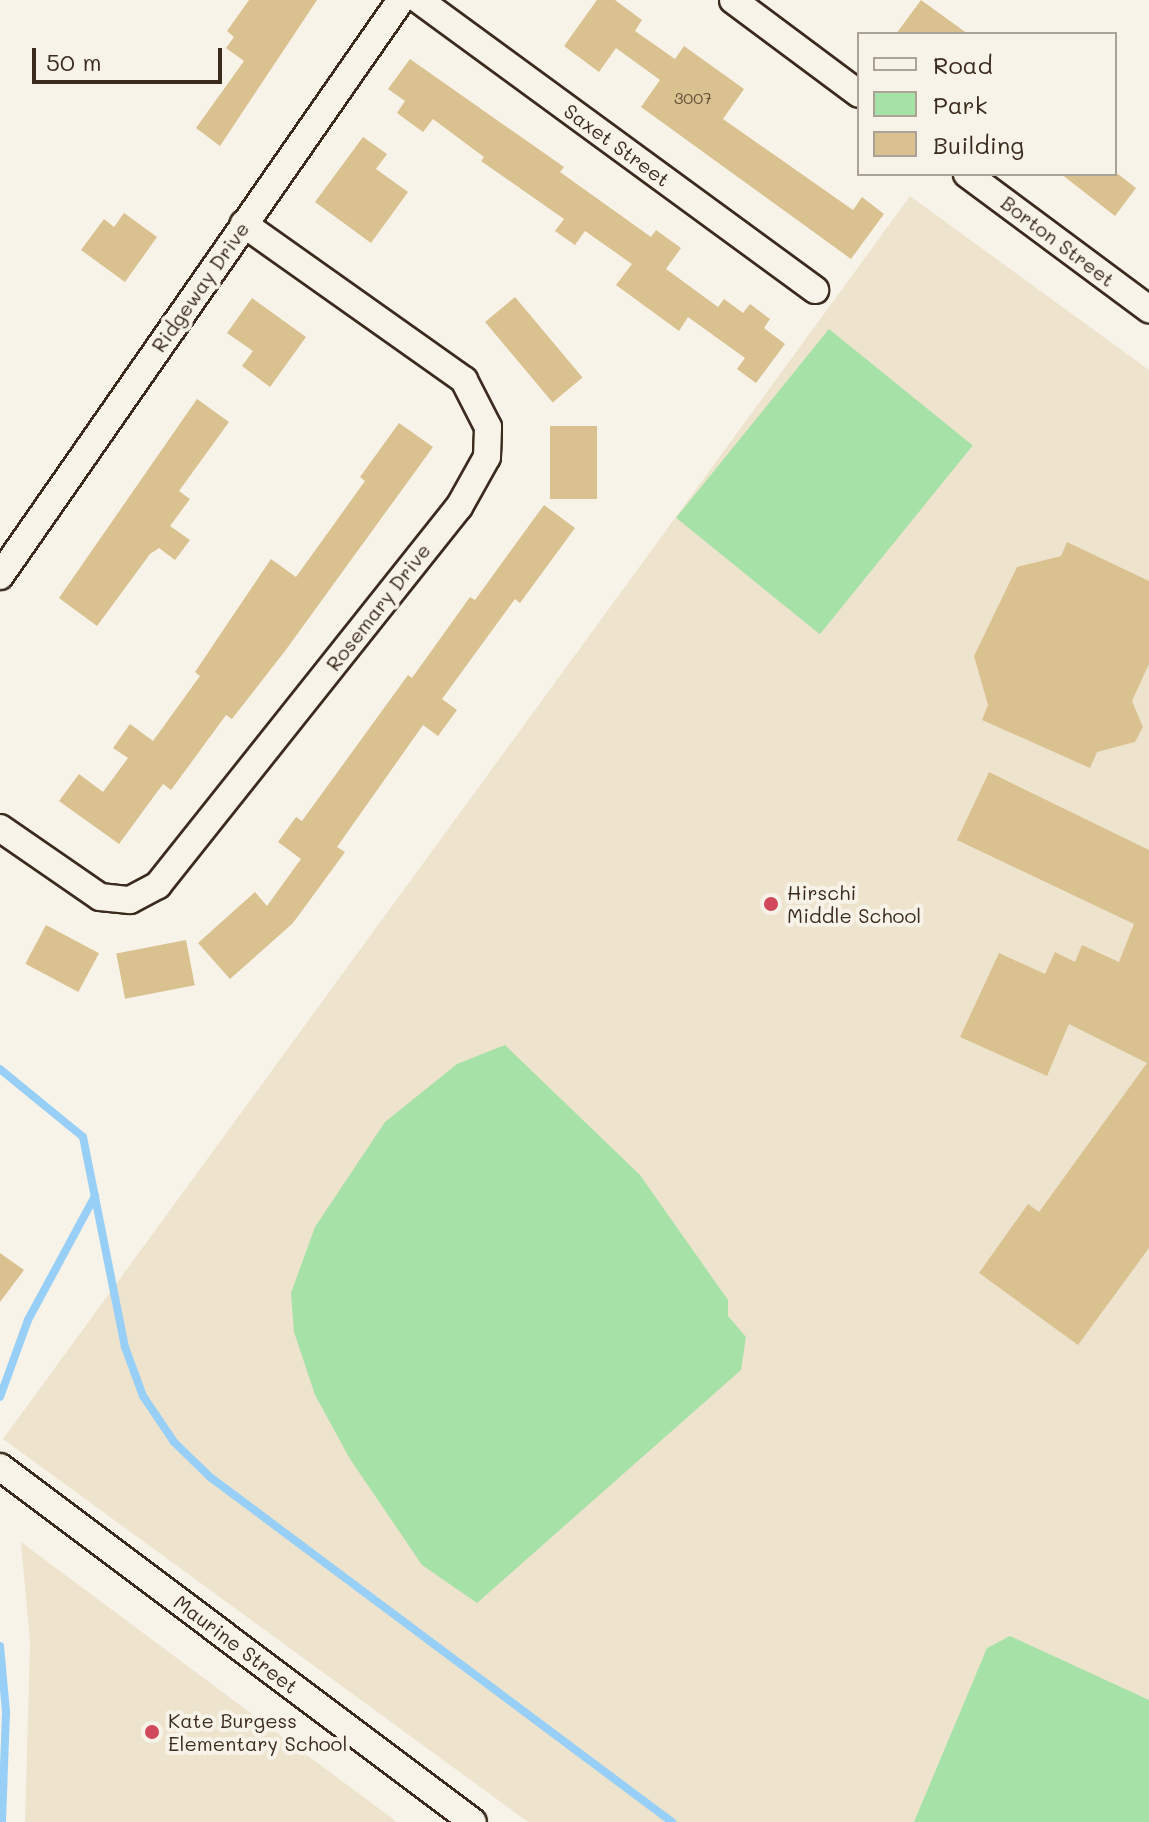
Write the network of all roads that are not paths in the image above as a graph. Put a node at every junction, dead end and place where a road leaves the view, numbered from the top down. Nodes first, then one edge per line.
1 (401, 0) edge
2 (419, 0) edge
3 (733, 0) edge
4 (857, 93) edge
5 (970, 176) edge
6 (244, 224) junction
7 (815, 290) dead end
8 (1147, 304) edge
9 (0, 576) edge
10 (0, 828) edge
11 (0, 1467) edge
12 (473, 1822) edge

1 - 6 street, Ridgeway Drive
2 - 7 street, Saxet Street
3 - 4 street
5 - 8 street, Borton Street
6 - 9 street, Ridgeway Drive
6 - 10 street, Rosemary Drive
11 - 12 street, Maurine Street

